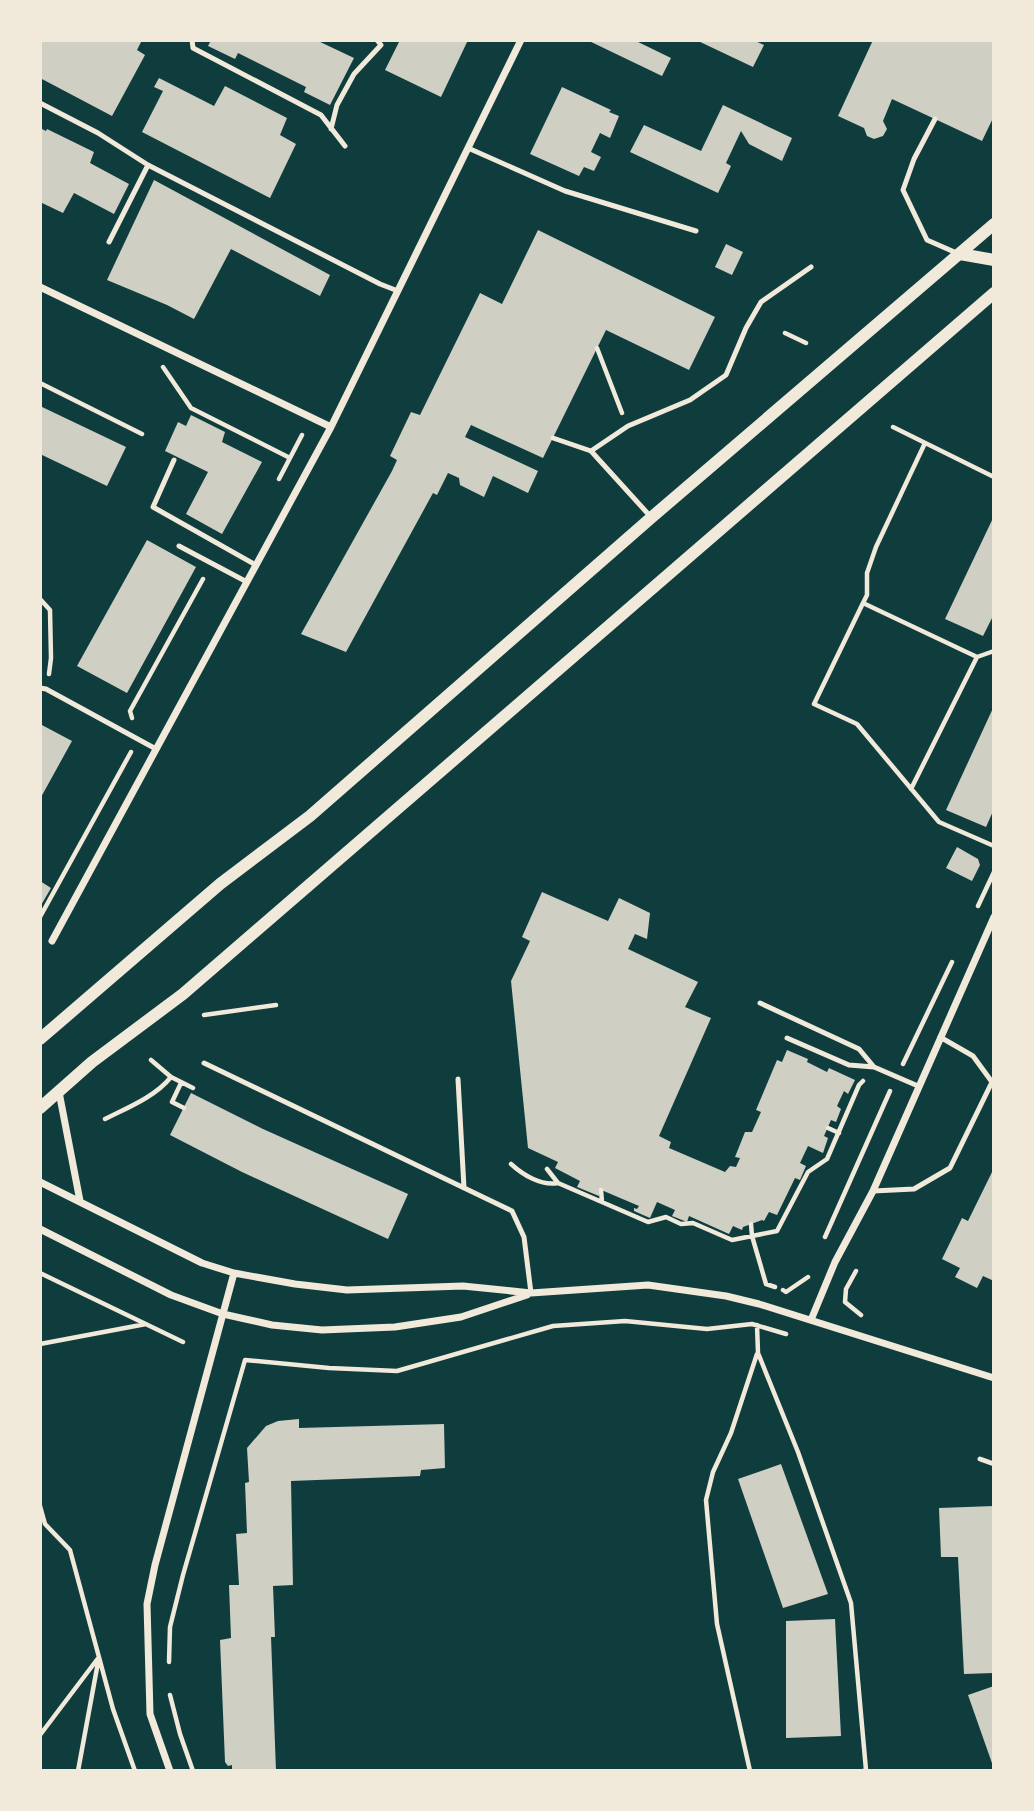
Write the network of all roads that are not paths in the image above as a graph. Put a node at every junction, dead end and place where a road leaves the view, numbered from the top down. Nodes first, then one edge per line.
1 (192, 40) edge
2 (521, 40) edge
3 (380, 42) edge
4 (40, 103) edge
5 (935, 119) dead end
6 (331, 129) junction
7 (345, 146) dead end
8 (468, 148) junction
9 (148, 165) junction
10 (994, 224) edge
11 (696, 231) dead end
12 (109, 242) dead end
13 (960, 254) junction
14 (994, 260) edge
15 (811, 267) dead end
16 (40, 287) edge
17 (398, 292) junction
18 (994, 293) edge
19 (331, 427) junction
20 (553, 438) dead end
21 (591, 451) junction
22 (174, 460) dead end
23 (652, 517) junction
24 (179, 546) dead end
25 (256, 565) junction
26 (247, 582) junction
27 (43, 689) edge
28 (156, 749) junction
29 (994, 917) edge
30 (52, 941) dead end
31 (760, 1003) dead end
32 (940, 1037) junction
33 (787, 1038) dead end
34 (40, 1039) edge
35 (204, 1063) dead end
36 (874, 1067) junction
37 (457, 1079) dead end
38 (918, 1086) junction
39 (59, 1092) junction
40 (40, 1108) edge
41 (40, 1182) edge
42 (464, 1188) junction
43 (873, 1191) junction
44 (80, 1201) junction
45 (40, 1228) edge
46 (234, 1273) junction
47 (531, 1293) junction
48 (223, 1314) junction
49 (811, 1320) junction
50 (994, 1378) edge
51 (980, 1459) dead end
52 (994, 1464) edge
53 (170, 1771) edge

1 - 6 lane
2 - 8 street
3 - 6 lane
4 - 9 lane
5 - 13 lane
6 - 7 lane
8 - 11 lane
8 - 17 street
9 - 12 lane
9 - 17 lane
10 - 13 street
13 - 14 street
13 - 23 street
15 - 21 lane
16 - 19 street
17 - 19 street
18 - 39 street
19 - 25 street
20 - 21 lane
21 - 23 lane
22 - 25 lane
23 - 34 street
24 - 26 lane
25 - 26 street
26 - 28 street
27 - 28 lane
28 - 30 street
29 - 32 street
31 - 36 lane
32 - 38 street
32 - 43 lane
33 - 36 lane
35 - 42 lane
36 - 38 lane
37 - 42 lane
38 - 43 street
39 - 40 street
39 - 44 street
41 - 44 street
42 - 47 lane
43 - 49 street
44 - 46 street
45 - 48 street
46 - 47 street
46 - 48 street
47 - 48 street
47 - 49 street
48 - 53 street
49 - 50 street
51 - 52 lane

